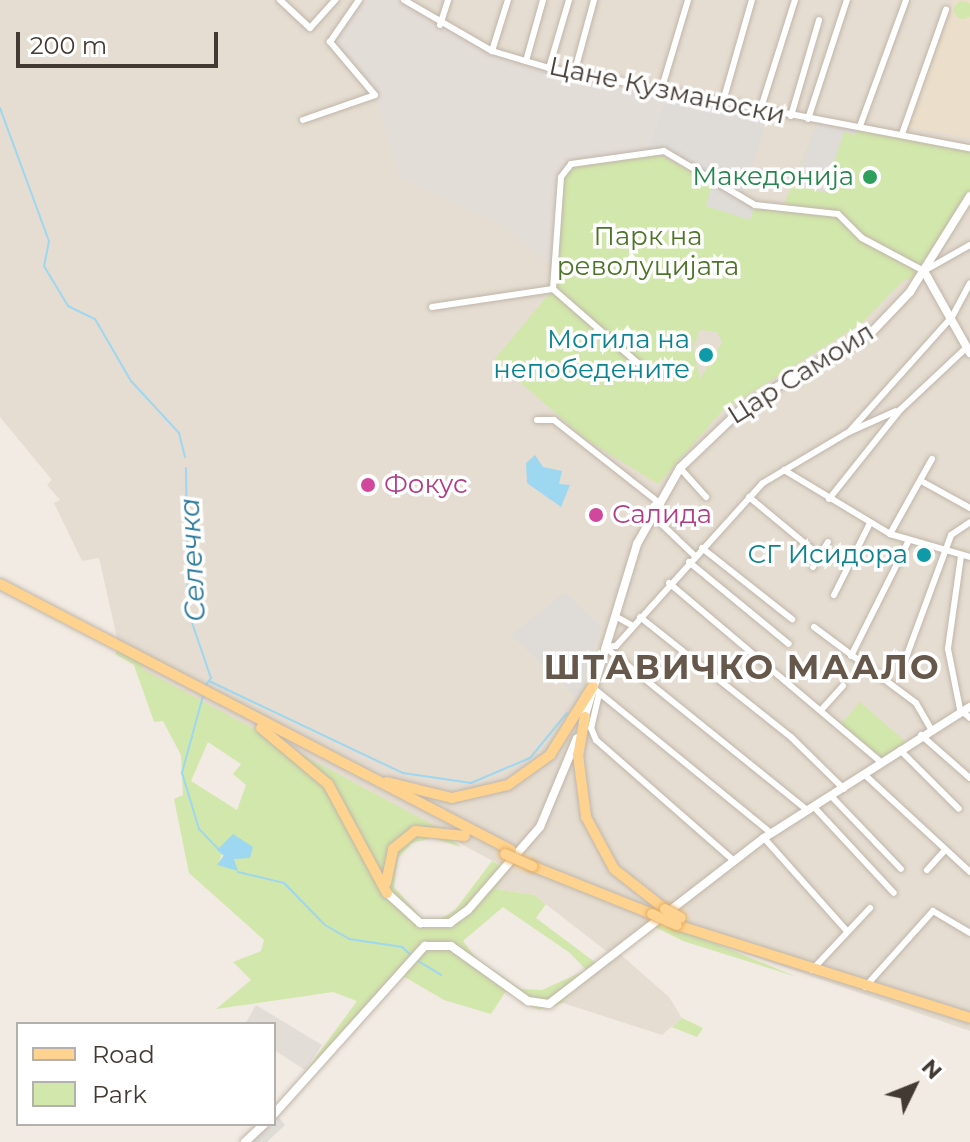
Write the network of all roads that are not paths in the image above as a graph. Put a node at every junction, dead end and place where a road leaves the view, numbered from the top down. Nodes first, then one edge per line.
1 (280, 0) edge
2 (335, 0) edge
3 (359, 0) edge
4 (404, 0) edge
5 (448, 0) edge
6 (508, 0) edge
7 (543, 0) edge
8 (569, 0) edge
9 (594, 0) edge
10 (688, 0) edge
11 (752, 0) edge
12 (795, 0) edge
13 (847, 0) edge
14 (906, 0) edge
15 (946, 10) dead end
16 (819, 20) dead end
17 (440, 25) junction
18 (492, 51) junction
19 (526, 61) junction
20 (549, 68) junction
21 (574, 74) junction
22 (660, 94) junction
23 (722, 105) junction
24 (760, 111) junction
25 (791, 116) junction
26 (808, 119) junction
27 (303, 120) dead end
28 (860, 126) junction
29 (902, 134) junction
30 (970, 148) edge
31 (970, 196) edge
32 (970, 245) edge
33 (924, 271) junction
34 (970, 283) edge
35 (553, 289) junction
36 (970, 297) edge
37 (962, 301) junction
38 (432, 307) dead end
39 (952, 317) junction
40 (969, 350) edge
41 (640, 365) dead end
42 (900, 410) junction
43 (537, 420) dead end
44 (849, 432) junction
45 (932, 459) dead end
46 (680, 468) junction
47 (784, 470) junction
48 (923, 482) junction
49 (706, 497) dead end
50 (749, 497) junction
51 (829, 499) junction
52 (657, 501) junction
53 (970, 508) edge
54 (651, 514) junction
55 (970, 522) edge
56 (870, 523) junction
57 (890, 534) junction
58 (828, 542) dead end
59 (908, 542) junction
60 (702, 548) junction
61 (945, 554) junction
62 (820, 556) junction
63 (961, 556) junction
64 (970, 557) edge
65 (692, 559) junction
66 (813, 567) dead end
67 (669, 583) junction
68 (0, 584) edge
69 (834, 595) dead end
70 (615, 616) junction
71 (640, 617) junction
72 (792, 619) dead end
73 (633, 626) junction
74 (814, 627) dead end
75 (789, 644) dead end
76 (605, 647) junction
77 (851, 656) junction
78 (904, 663) dead end
79 (843, 686) dead end
80 (596, 690) junction
81 (222, 703) junction
82 (823, 708) junction
83 (965, 708) edge
84 (585, 717) junction
85 (970, 718) edge
86 (930, 727) junction
87 (921, 735) junction
88 (900, 750) junction
89 (881, 762) junction
90 (865, 775) junction
91 (970, 778) edge
92 (844, 789) junction
93 (833, 798) junction
94 (811, 808) junction
95 (959, 809) dead end
96 (767, 835) junction
97 (944, 851) junction
98 (508, 852) junction
99 (734, 861) junction
100 (901, 869) dead end
101 (927, 870) dead end
102 (970, 872) edge
103 (387, 893) junction
104 (894, 893) dead end
105 (870, 908) dead end
106 (679, 917) junction
107 (847, 931) junction
108 (970, 933) edge
109 (811, 971) junction
110 (865, 987) junction
111 (970, 1018) edge
112 (276, 1112) edge
113 (262, 1126) edge
114 (245, 1142) edge

1 - 2 street
3 - 27 street
4 - 17 street, Цане Кузманоски
5 - 17 street
6 - 18 street
7 - 19 street
8 - 20 street
9 - 21 street
10 - 22 street
11 - 23 street
12 - 24 street
13 - 26 street
14 - 28 street
15 - 29 street
16 - 25 street
17 - 18 street, Цане Кузманоски
18 - 19 street, Цане Кузманоски
19 - 20 street, Цане Кузманоски
20 - 21 street, Цане Кузманоски
21 - 22 street, Цане Кузманоски
22 - 23 street, Цане Кузманоски
23 - 24 street, Цане Кузманоски
24 - 25 street, Цане Кузманоски
25 - 26 street, Цане Кузманоски
26 - 28 street, Цане Кузманоски
28 - 29 street, Цане Кузманоски
29 - 30 street, Цане Кузманоски
31 - 33 street, Цар Самоил
32 - 33 street
33 - 35 street
33 - 39 street
33 - 46 street, Цар Самоил
34 - 37 street
35 - 38 street
35 - 41 street
36 - 37 street
37 - 39 street
39 - 40 street
39 - 44 street
40 - 42 street
42 - 44 street
42 - 51 street
43 - 52 street
44 - 47 street
45 - 48 street
46 - 49 street
46 - 52 street, Цар Самоил
47 - 50 street
47 - 51 street
48 - 53 street
48 - 57 street
50 - 60 street
50 - 62 street
51 - 56 street
52 - 54 street, Цар Самоил
54 - 65 street
54 - 70 street, Цар Самоил
55 - 61 street
56 - 57 street
56 - 69 street
57 - 59 street
58 - 62 street
59 - 61 street
59 - 77 street
60 - 65 street
60 - 72 street
61 - 63 street
61 - 78 street
62 - 66 street
63 - 64 street
63 - 83 street
65 - 67 street
65 - 75 street
67 - 71 street
67 - 82 street
68 - 81 main road
70 - 73 street
70 - 76 street, Цар Самоил
71 - 73 street
71 - 92 street
73 - 76 street
74 - 77 street
76 - 80 street, Цар Самоил
76 - 94 street
77 - 86 street
79 - 82 street
80 - 81 main road
80 - 84 street, Цар Самоил
80 - 96 street
80 - 99 street
81 - 98 main road
81 - 103 main road
82 - 89 street
83 - 85 street
83 - 86 street
84 - 103 street
84 - 106 main road, bridge
86 - 87 street
87 - 88 street
87 - 91 street
88 - 89 street
88 - 95 street
89 - 90 street
90 - 92 street
90 - 97 street
92 - 93 street
93 - 94 street
93 - 100 street
94 - 96 street
94 - 104 street
96 - 99 street
96 - 107 street
97 - 101 street
97 - 102 street
98 - 103 main road
98 - 106 main road, bridge
99 - 106 street
105 - 107 street
106 - 109 main road
106 - 112 street
107 - 109 street
108 - 110 street
109 - 110 main road
110 - 111 main road
113 - 114 street

